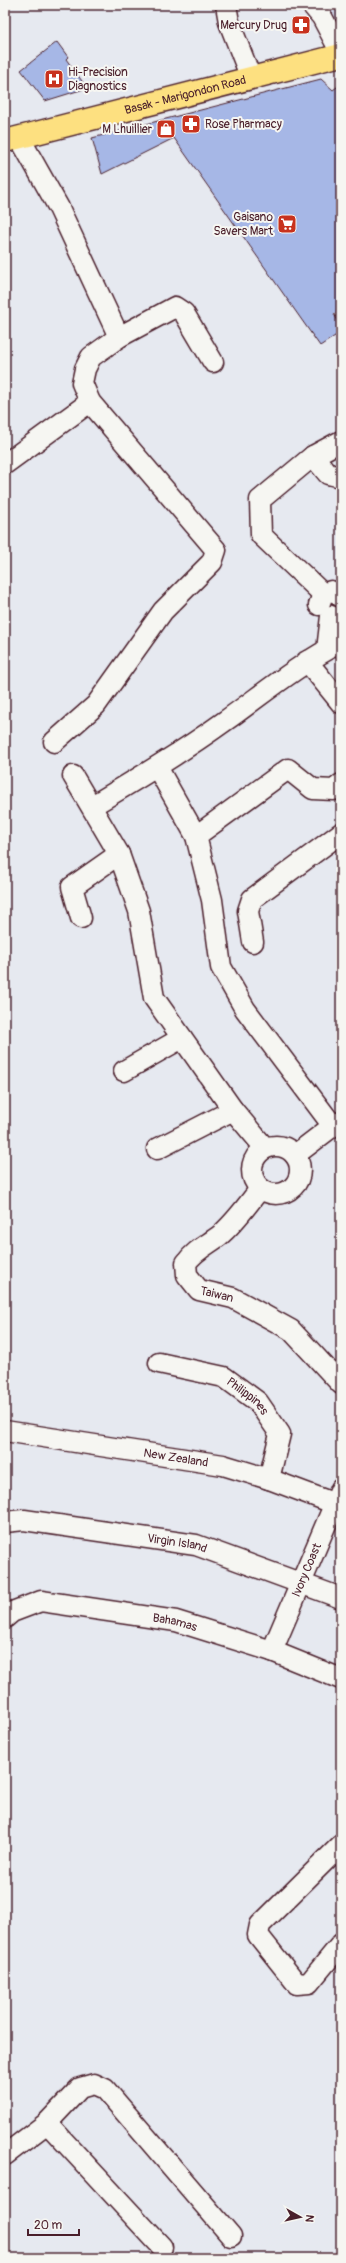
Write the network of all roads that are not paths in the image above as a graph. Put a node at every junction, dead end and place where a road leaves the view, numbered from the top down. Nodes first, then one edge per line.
1 (226, 5) edge
2 (328, 18) edge
3 (341, 54) edge
4 (251, 78) junction
5 (12, 139) edge
6 (119, 337) junction
7 (213, 362) dead end
8 (90, 402) junction
9 (341, 441) edge
10 (313, 456) junction
11 (5, 464) edge
12 (341, 477) edge
13 (336, 601) edge
14 (307, 661) junction
15 (341, 703) edge
16 (54, 742) dead end
17 (157, 767) junction
18 (73, 776) dead end
19 (341, 784) edge
20 (92, 806) junction
21 (341, 833) edge
22 (196, 836) junction
23 (119, 854) junction
24 (81, 918) dead end
25 (253, 942) dead end
26 (182, 1038) junction
27 (124, 1071) dead end
28 (233, 1110) junction
29 (337, 1124) edge
30 (157, 1148) dead end
31 (265, 1148) junction
32 (295, 1155) junction
33 (260, 1189) junction
34 (159, 1363) dead end
35 (341, 1384) edge
36 (5, 1431) edge
37 (270, 1479) junction
38 (338, 1500) edge
39 (5, 1522) edge
40 (302, 1583) junction
41 (341, 1598) edge
42 (5, 1618) edge
43 (272, 1651) junction
44 (341, 1679) edge
45 (341, 1845) edge
46 (341, 1944) edge
47 (47, 2123) junction
48 (5, 2155) edge
49 (231, 2236) dead end
50 (162, 2246) dead end

1 - 4 street
2 - 3 street
3 - 4 main road, Basak - Marigondon Road
4 - 5 main road, Basak - Marigondon Road
5 - 6 street
6 - 7 street
6 - 8 street
8 - 11 street
8 - 16 street
9 - 10 street
10 - 12 street
10 - 13 street
13 - 14 street
14 - 15 street
14 - 17 street
17 - 20 street
17 - 22 street
18 - 20 street
19 - 22 street
20 - 23 street
21 - 25 street
22 - 29 street
23 - 24 street
23 - 26 street
26 - 27 street
26 - 28 street
28 - 30 street
28 - 31 street
29 - 32 street
31 - 32 street
31 - 33 street
32 - 33 street
33 - 35 street, Taiwan
34 - 37 street, Philippines
36 - 37 street, New Zealand
37 - 38 street, New Zealand
38 - 40 street, Ivory Coast
39 - 40 street, Virgin Island
40 - 41 street, Virgin Island
40 - 43 street, Ivory Coast
42 - 43 street, Bahamas
43 - 44 street, Bahamas
45 - 46 street
47 - 48 street
47 - 49 street
47 - 50 street

